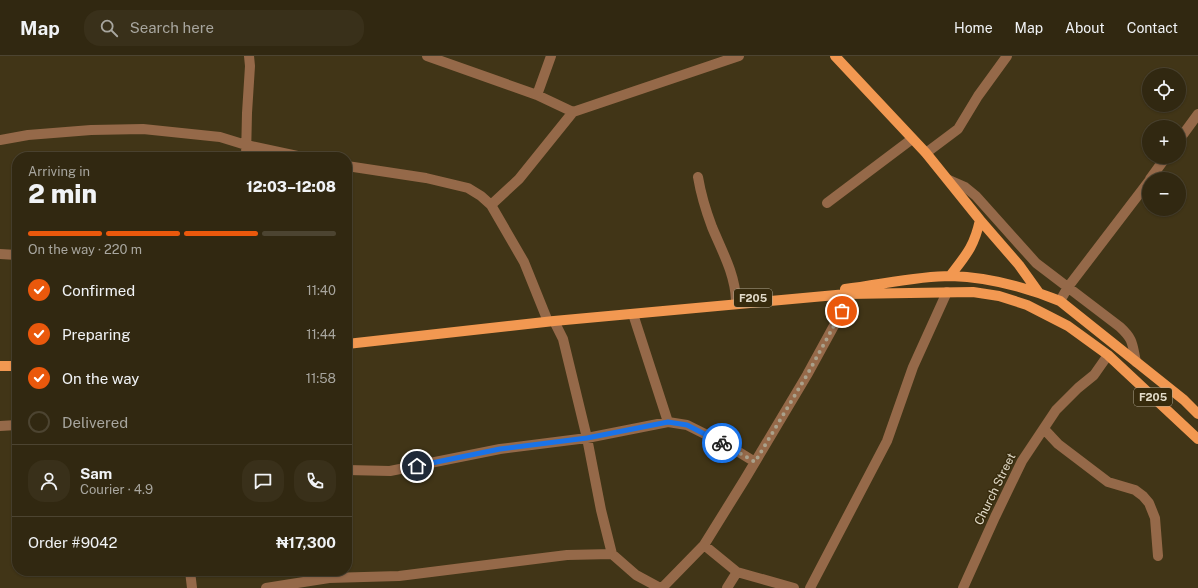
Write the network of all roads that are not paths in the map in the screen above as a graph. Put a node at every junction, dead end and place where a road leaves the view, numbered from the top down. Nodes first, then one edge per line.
1 (249, 56) edge
2 (426, 56) edge
3 (551, 56) edge
4 (739, 56) edge
5 (835, 56) edge
6 (1007, 56) edge
7 (537, 95) junction
8 (573, 112) junction
9 (1198, 114) edge
10 (1186, 130) edge
11 (912, 139) junction
12 (0, 140) edge
13 (246, 145) junction
14 (246, 152) edge
15 (279, 152) edge
16 (926, 153) junction
17 (352, 167) edge
18 (698, 177) dead end
19 (949, 180) junction
20 (1142, 190) edge
21 (827, 203) dead end
22 (491, 205) junction
23 (980, 220) junction
24 (0, 254) edge
25 (12, 255) edge
26 (950, 276) junction
27 (1068, 287) junction
28 (947, 292) junction
29 (1039, 293) junction
30 (847, 294) junction
31 (736, 300) junction
32 (1060, 301) junction
33 (633, 314) junction
34 (551, 320) junction
35 (389, 337) junction
36 (352, 338) edge
37 (352, 343) edge
38 (1108, 355) junction
39 (0, 360) edge
40 (12, 360) edge
41 (1136, 362) junction
42 (0, 366) edge
43 (12, 366) edge
44 (1184, 400) junction
45 (1170, 412) junction
46 (1198, 414) edge
47 (668, 422) junction
48 (12, 425) edge
49 (0, 426) edge
50 (1044, 429) junction
51 (587, 438) junction
52 (1198, 439) edge
53 (755, 462) junction
54 (352, 470) edge
55 (704, 545) junction
56 (612, 554) junction
57 (1158, 556) dead end
58 (737, 572) junction
59 (191, 576) edge
60 (192, 588) edge
61 (266, 588) edge
62 (661, 588) edge
63 (727, 588) edge
64 (794, 588) edge
65 (810, 588) edge
66 (963, 588) edge

1 - 13 street
2 - 7 street
3 - 7 street
4 - 8 street
5 - 11 main road
6 - 16 street
7 - 8 street
8 - 22 street
9 - 10 street
11 - 16 main road
11 - 21 street
12 - 13 street
13 - 14 street
13 - 15 street
16 - 19 main road
17 - 22 street
18 - 31 street
19 - 23 main road
19 - 27 street
20 - 27 street
22 - 34 street
23 - 26 main road
23 - 29 main road
24 - 25 street
26 - 29 main road, F205
26 - 31 main road, F205
27 - 32 street
27 - 41 street
28 - 30 main road, F205
28 - 38 main road, F205
28 - 65 street
29 - 32 main road, F205
30 - 33 main road, F205
30 - 53 street
31 - 34 main road, F205
32 - 41 main road, F205
33 - 34 main road, F205
33 - 47 street
34 - 35 main road, F205
34 - 51 street
35 - 36 main road, F205
35 - 37 main road, F205
38 - 45 main road, F205
38 - 50 street, Church Street
39 - 40 main road
41 - 44 main road, F205
42 - 43 main road
44 - 45 main road
44 - 46 main road, F205
45 - 52 main road, F205
47 - 51 street
47 - 53 street
48 - 49 street
50 - 57 street
50 - 66 street, Church Street
51 - 54 street
51 - 56 street
53 - 55 street
55 - 58 street
55 - 62 street
56 - 61 street
56 - 62 street
58 - 63 street
58 - 64 street
59 - 60 street

